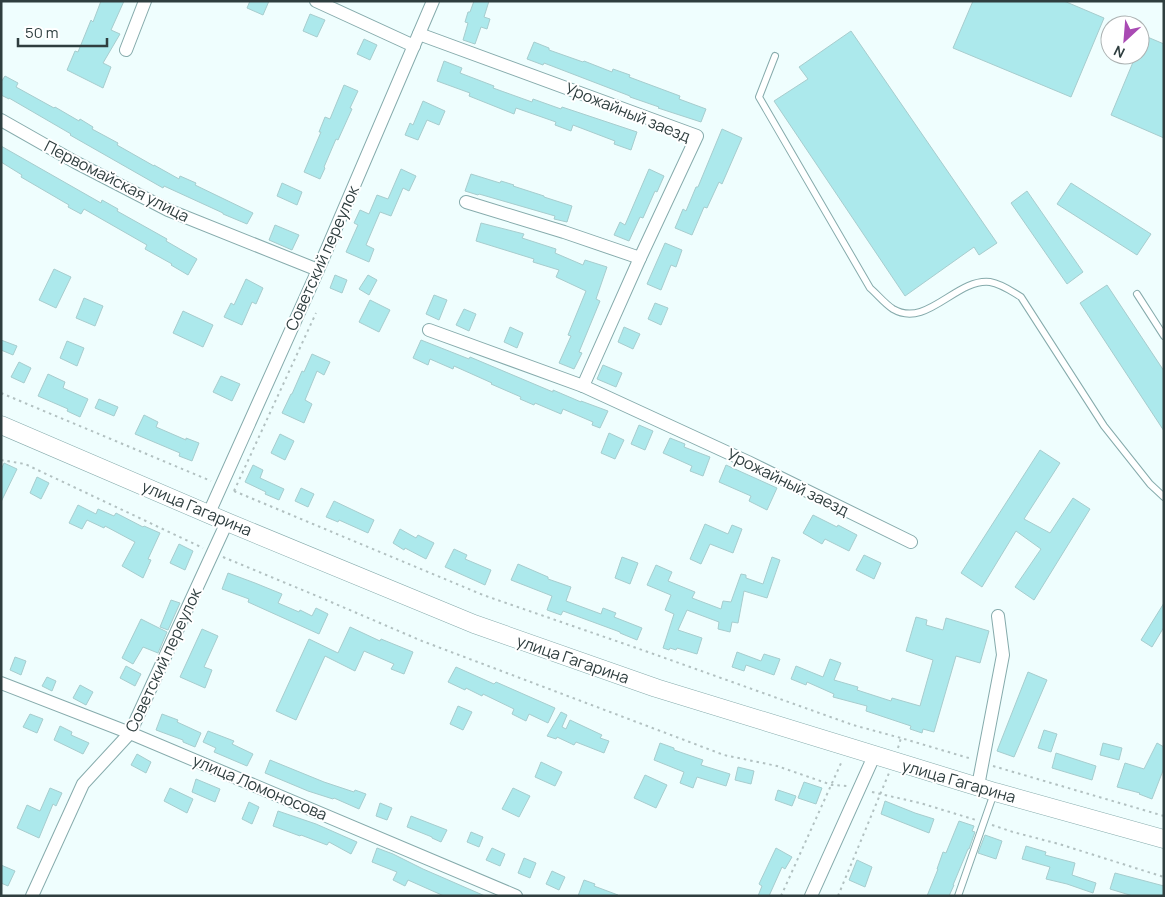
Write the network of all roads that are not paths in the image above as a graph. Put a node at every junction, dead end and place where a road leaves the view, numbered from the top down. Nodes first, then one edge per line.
1 (145, 1) edge
2 (316, 1) edge
3 (433, 1) edge
4 (416, 40) junction
5 (126, 50) dead end
6 (775, 56) dead end
7 (1, 120) edge
8 (466, 202) dead end
9 (640, 258) junction
10 (318, 270) junction
11 (1137, 294) dead end
12 (429, 330) dead end
13 (1164, 336) edge
14 (583, 386) junction
15 (1, 425) edge
16 (1164, 497) edge
17 (208, 513) junction
18 (227, 522) junction
19 (911, 542) dead end
20 (998, 616) dead end
21 (1, 683) edge
22 (130, 733) junction
23 (874, 756) junction
24 (978, 786) junction
25 (995, 792) junction
26 (1164, 839) edge
27 (32, 896) edge
28 (516, 896) edge
29 (811, 896) edge
30 (958, 896) edge

1 - 5 street
2 - 4 street
3 - 4 street, Советский переулок
4 - 9 street, Урожайный заезд
4 - 10 street, Советский переулок
6 - 16 lane
7 - 10 street, Первомайская улица
8 - 9 street
9 - 14 street, Урожайный заезд
10 - 17 street, Советский переулок
11 - 13 lane
12 - 14 street, Урожайный заезд
14 - 19 street, Урожайный заезд
15 - 17 main road, улица Гагарина
17 - 18 main road, улица Гагарина
18 - 22 street, Советский переулок
18 - 23 main road, улица Гагарина
20 - 24 street
21 - 22 street, улица Ломоносова
22 - 27 street, Советский переулок
22 - 28 street, улица Ломоносова
23 - 24 main road, улица Гагарина
23 - 29 street
24 - 25 main road, улица Гагарина
25 - 26 main road, улица Гагарина
25 - 30 lane

